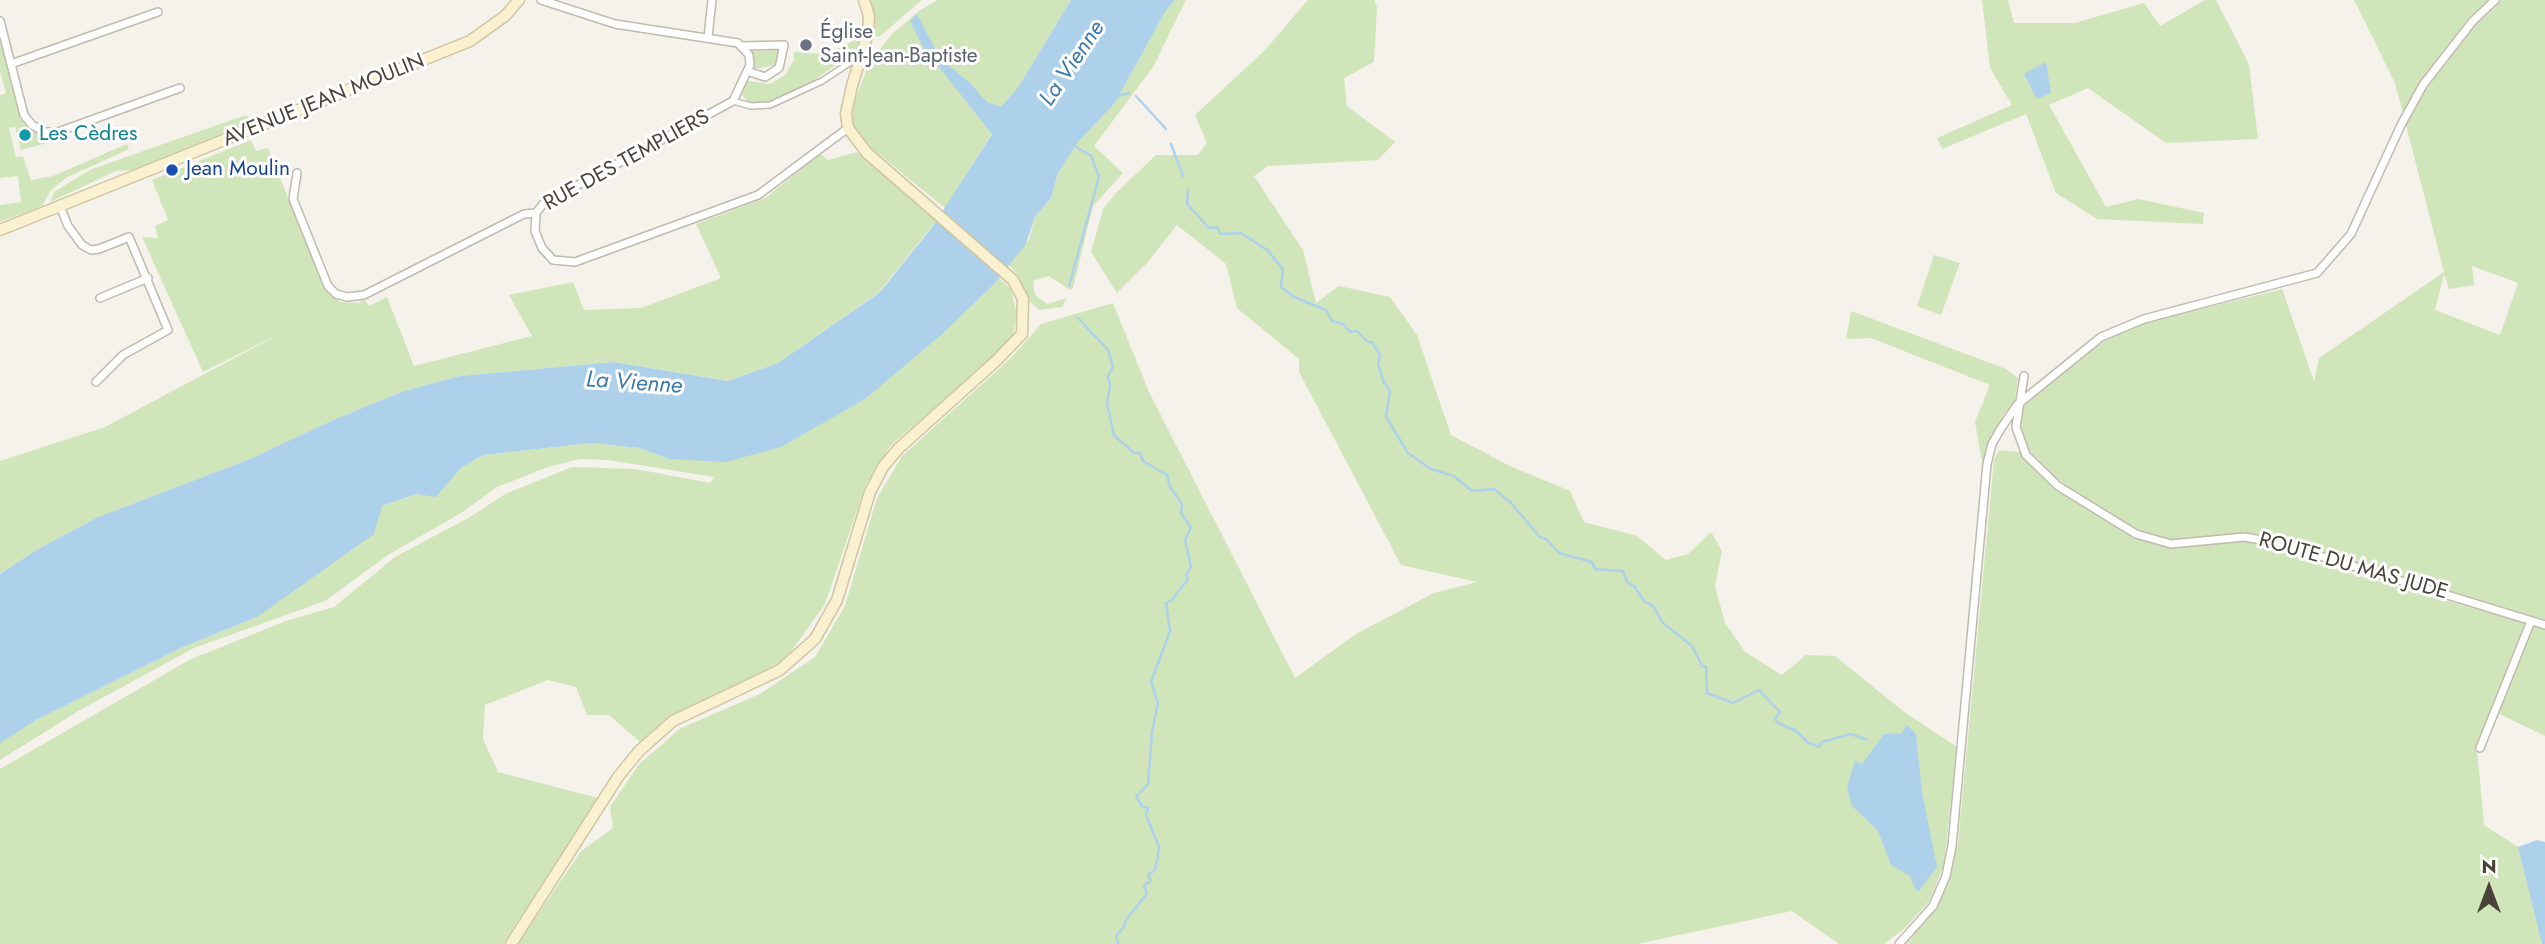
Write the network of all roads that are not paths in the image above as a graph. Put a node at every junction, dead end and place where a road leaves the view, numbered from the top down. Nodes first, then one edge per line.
1 (519, 0) edge
2 (541, 0) edge
3 (712, 0) edge
4 (864, 0) edge
5 (2495, 0) edge
6 (158, 12) dead end
7 (0, 21) edge
8 (708, 38) junction
9 (743, 46) junction
10 (861, 55) junction
11 (11, 64) junction
12 (747, 71) junction
13 (180, 88) dead end
14 (733, 101) junction
15 (848, 128) junction
16 (297, 173) dead end
17 (60, 206) junction
18 (536, 213) junction
19 (0, 230) edge
20 (148, 278) junction
21 (100, 298) dead end
22 (2024, 376) dead end
23 (96, 383) dead end
24 (2017, 405) junction
25 (2531, 621) junction
26 (2545, 625) edge
27 (2480, 748) dead end
28 (511, 944) edge
29 (1900, 944) edge

1 - 17 main road, AVENUE JEAN MOULIN
2 - 8 street
3 - 8 street
4 - 10 main road
5 - 24 street
6 - 11 street
7 - 11 street
8 - 9 street
9 - 12 street
9 - 12 street
10 - 14 street
10 - 15 main road
11 - 13 street
12 - 14 street
14 - 18 street, RUE DES TEMPLIERS
15 - 18 street
15 - 28 main road
16 - 18 street, RUE DES TEMPLIERS
17 - 19 main road, AVENUE JEAN MOULIN
17 - 20 street
20 - 21 street
20 - 23 street
22 - 24 street
24 - 25 street, ROUTE DU MAS JUDE
24 - 29 street
25 - 26 street, ROUTE DU MAS JUDE
25 - 27 street

